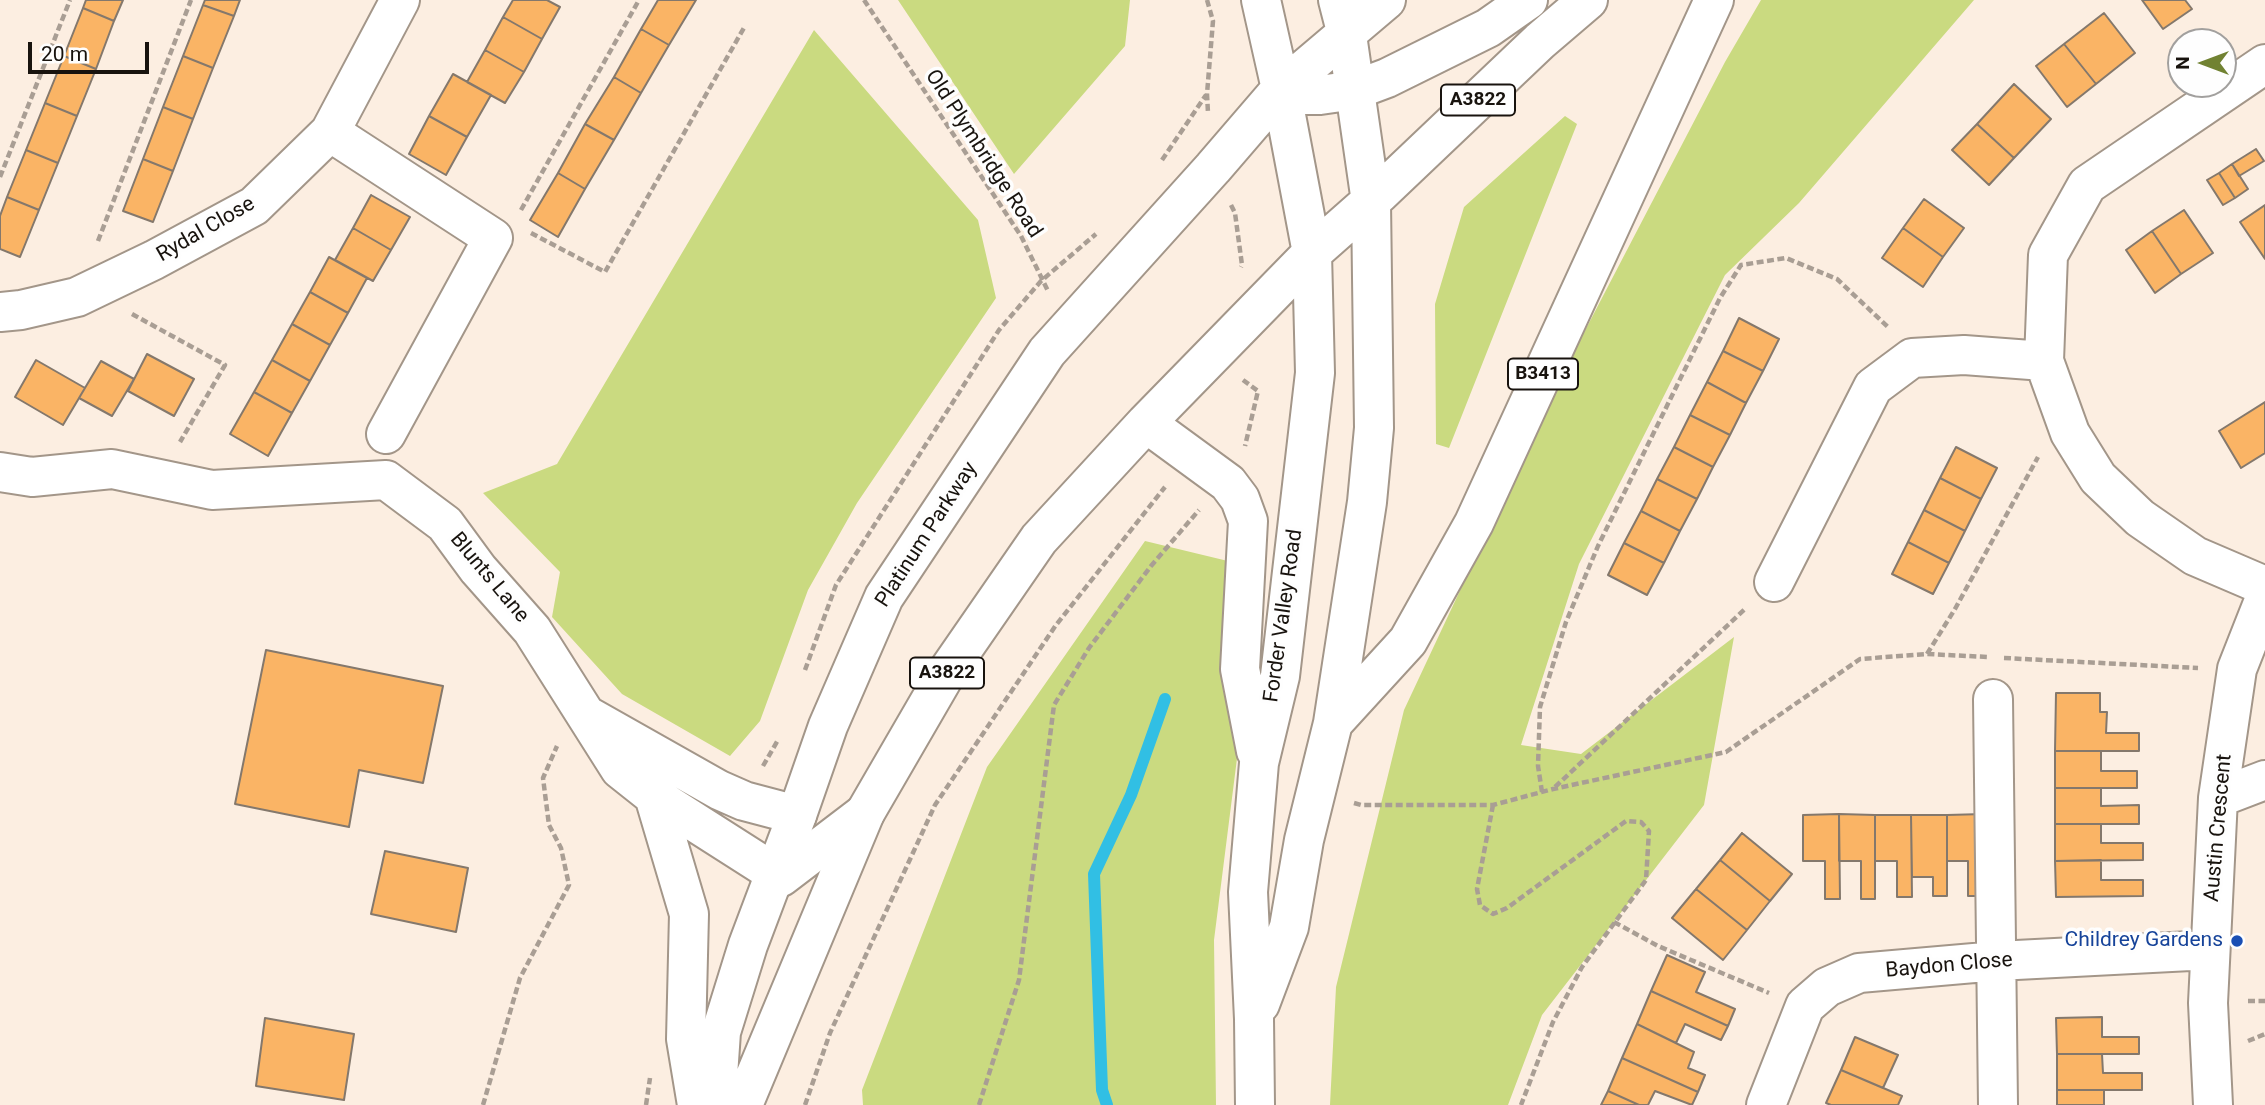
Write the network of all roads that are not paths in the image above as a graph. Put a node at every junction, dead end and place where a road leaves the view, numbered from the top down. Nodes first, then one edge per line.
1 (400, 0) edge
2 (1261, 0) edge
3 (1386, 0) edge
4 (1528, 0) edge
5 (1588, 0) edge
6 (1714, 0) edge
7 (1342, 18) edge
8 (2265, 64) edge
9 (1281, 89) junction
10 (1355, 90) junction
11 (330, 132) junction
12 (1371, 202) junction
13 (1311, 253) junction
14 (0, 312) edge
15 (2044, 361) junction
16 (1146, 423) junction
17 (386, 434) dead end
18 (0, 472) edge
19 (1774, 582) road end
20 (2265, 586) edge
21 (2265, 598) edge
22 (1993, 698) dead end
23 (579, 707) junction
24 (1333, 723) junction
25 (1259, 764) junction
26 (2265, 780) edge
27 (654, 796) junction
28 (2218, 798) junction
29 (865, 813) junction
30 (797, 815) junction
31 (774, 874) junction
32 (2210, 950) junction
33 (1997, 961) junction
34 (1254, 1019) junction
35 (697, 1105) edge
36 (716, 1105) edge
37 (743, 1105) edge
38 (1255, 1105) edge
39 (1766, 1105) edge
40 (1997, 1105) edge
41 (2213, 1105) edge

1 - 11 main road, Rydal Close
2 - 9 main road, Forder Valley Road
3 - 7 main road
4 - 10 main road
5 - 12 main road, A3822
6 - 24 main road, B3413
7 - 9 main road
7 - 10 main road
8 - 15 main road
9 - 10 main road
9 - 13 main road, Forder Valley Road
9 - 30 main road, Platinum Parkway
10 - 12 main road
11 - 14 main road, Rydal Close
11 - 17 main road
12 - 13 main road, A3822
12 - 24 main road
13 - 16 main road, A3822
13 - 25 main road, Forder Valley Road
15 - 19 main road
15 - 20 main road
16 - 25 main road
16 - 29 main road, A3822
18 - 23 main road, Blunts Lane
21 - 28 main road, Austin Crescent
22 - 33 main road
23 - 27 main road, Blunts Lane
23 - 30 main road
24 - 34 main road, Forder Valley Road
25 - 34 main road, Forder Valley Road
26 - 28 main road
27 - 31 main road, Blunts Lane
27 - 35 main road
28 - 32 main road, Austin Crescent
29 - 31 main road
29 - 37 main road, A3822
30 - 31 main road, Platinum Parkway
31 - 36 main road, Platinum Parkway
32 - 33 main road, Baydon Close
32 - 41 main road, Austin Crescent
33 - 39 main road, Baydon Close
33 - 40 main road
34 - 38 main road, Forder Valley Road

